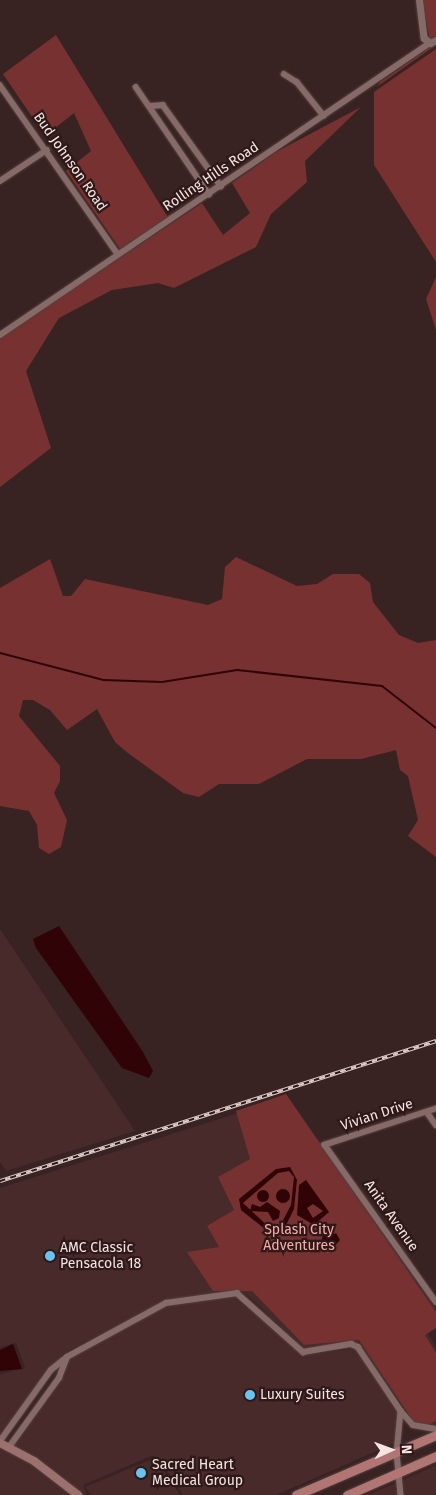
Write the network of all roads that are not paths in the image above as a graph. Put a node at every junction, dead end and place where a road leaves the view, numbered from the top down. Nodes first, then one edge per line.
1 (419, 0) edge
2 (433, 42) edge
3 (284, 74) dead end
4 (0, 85) edge
5 (136, 87) dead end
6 (150, 106) junction
7 (324, 116) junction
8 (47, 150) junction
9 (0, 181) edge
10 (221, 186) junction
11 (209, 194) junction
12 (118, 254) junction
13 (0, 334) edge
14 (436, 1109) edge
15 (427, 1112) junction
16 (436, 1125) edge
17 (325, 1145) joint
18 (436, 1302) edge
19 (67, 1357) junction
20 (401, 1411) junction
21 (436, 1429) edge
22 (436, 1435) edge
23 (0, 1442) edge
24 (9, 1447) junction
25 (397, 1453) junction
26 (436, 1456) edge
27 (398, 1472) junction
28 (78, 1495) edge
29 (296, 1495) edge
30 (347, 1495) edge
31 (401, 1495) edge

1 - 2 street
2 - 7 street, Rolling Hills Road
3 - 7 street
4 - 8 street, Bud Johnson Road
5 - 6 street
6 - 10 street
6 - 11 street
7 - 10 street, Rolling Hills Road
8 - 9 street
8 - 12 street, Bud Johnson Road
10 - 11 street, Rolling Hills Road
11 - 12 street, Rolling Hills Road
12 - 13 street, Rolling Hills Road
14 - 15 street, Vivian Drive
15 - 16 street
15 - 17 street, Vivian Drive
17 - 18 street, Anita Avenue
19 - 20 street
19 - 23 street
19 - 24 street
20 - 21 street
20 - 25 street
22 - 25 main road
23 - 24 main road
24 - 28 main road
25 - 27 street
25 - 29 main road
26 - 27 main road
27 - 30 main road
27 - 31 street

